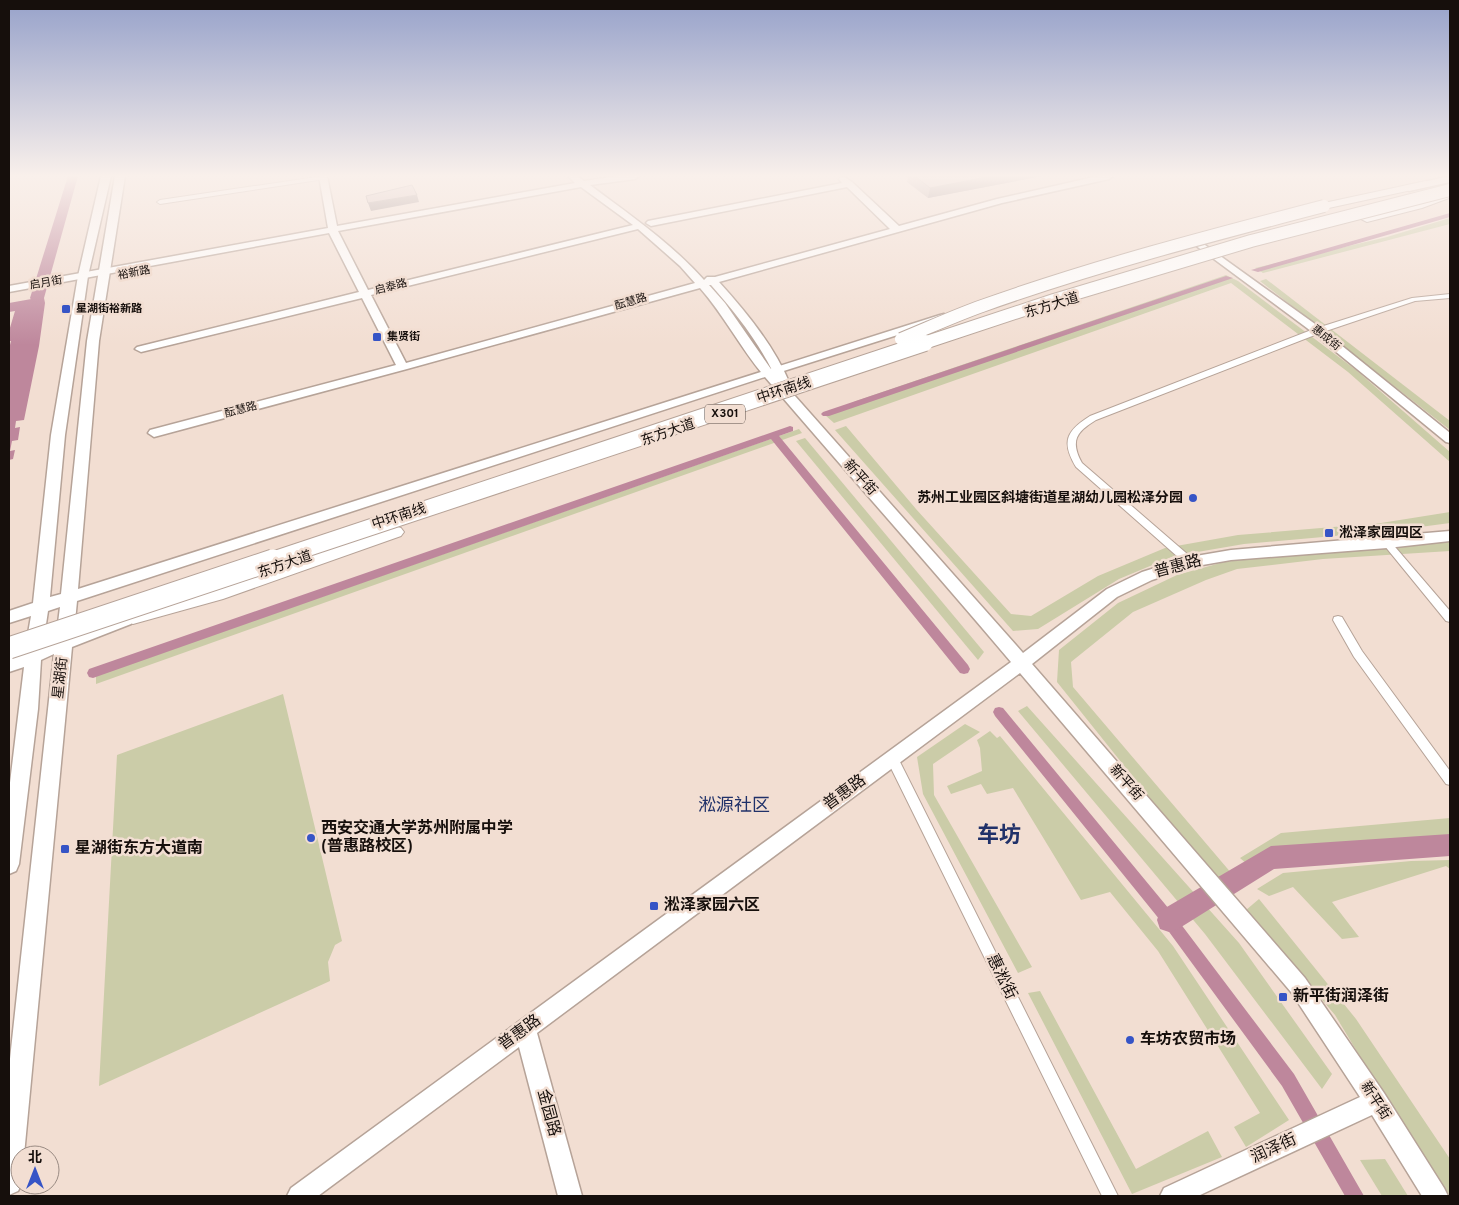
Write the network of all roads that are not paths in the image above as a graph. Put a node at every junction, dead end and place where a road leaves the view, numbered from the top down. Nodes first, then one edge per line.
1 (93, 232) edge
2 (112, 232) edge
3 (327, 232) edge
4 (334, 232) edge
5 (614, 232) edge
6 (648, 232) edge
7 (663, 232) edge
8 (889, 232) edge
9 (1221, 232) edge
10 (1236, 232) edge
11 (1255, 232) edge
12 (1282, 232) edge
13 (1302, 232) edge
14 (1317, 232) edge
15 (1198, 242) junction
16 (1217, 256) junction
17 (105, 276) junction
18 (82, 280) junction
19 (712, 280) junction
20 (701, 283) junction
21 (10, 291) edge
22 (365, 293) junction
23 (1450, 296) edge
24 (1054, 300) junction
25 (1317, 330) junction
26 (901, 339) junction
27 (142, 349) dead end
28 (403, 366) junction
29 (773, 370) junction
30 (786, 393) junction
31 (739, 405) junction
32 (154, 433) dead end
33 (1450, 439) edge
34 (1450, 536) edge
35 (1387, 543) junction
36 (1190, 562) junction
37 (70, 596) junction
38 (41, 606) junction
39 (9, 616) edge
40 (133, 617) junction
41 (1450, 618) edge
42 (1338, 620) dead end
43 (9, 635) edge
44 (65, 642) junction
45 (9, 648) edge
46 (34, 656) junction
47 (1020, 664) junction
48 (9, 665) edge
49 (892, 758) junction
50 (1450, 780) edge
51 (9, 864) edge
52 (526, 1029) junction
53 (1376, 1101) junction
54 (9, 1182) edge
55 (299, 1196) edge
56 (570, 1196) edge
57 (1110, 1196) edge
58 (1172, 1196) edge
59 (1436, 1196) edge

1 - 18 main road, 星湖街
2 - 17 main road, 星湖街
3 - 17 street, 裕新路
4 - 22 street
5 - 22 street, 启泰路
6 - 20 street, 新平街
7 - 19 street, 新平街
8 - 19 street, 酝慧路
9 - 26 highway, bridge
10 - 15 main road, 东方大道 / X301
11 - 26 highway, 中环南线, bridge
12 - 24 highway, 中环南线, bridge
13 - 16 main road, 东方大道 / X301
14 - 24 highway, bridge
15 - 16 street, 惠成街
15 - 29 main road, 东方大道 / X301
16 - 25 street, 惠成街
16 - 30 main road, 东方大道 / X301
17 - 18 street, 裕新路
17 - 37 main road, 星湖街
18 - 21 street, 启月街
18 - 38 main road, 星湖街
19 - 20 street, 酝慧路
19 - 29 street, 新平街
20 - 28 street, 酝慧路
20 - 29 street, 新平街
22 - 27 street, 启泰路
22 - 28 street
23 - 25 street
24 - 31 highway, 中环南线, bridge
25 - 33 street, 惠成街
25 - 36 street
26 - 43 highway, 中环南线
28 - 32 street, 酝慧路
29 - 30 street, 新平街
29 - 37 main road, 东方大道 / X301
30 - 40 main road, 东方大道 / X301
30 - 47 street, 新平街
31 - 40 highway, bridge
31 - 45 highway, 中环南线, bridge
34 - 35 street, 普惠路
35 - 36 street, 普惠路
35 - 41 street
36 - 47 street, 普惠路
37 - 38 main road, 东方大道 / X301
37 - 44 main road, 星湖街
38 - 39 main road, 东方大道 / X301
38 - 46 main road, 星湖街
40 - 44 main road, 东方大道 / X301
42 - 50 street
44 - 46 main road, 东方大道 / X301
44 - 54 main road, 星湖街
46 - 48 main road, 东方大道 / X301
46 - 51 main road, 星湖街
47 - 49 street, 普惠路
47 - 53 street, 新平街
49 - 52 street, 普惠路
49 - 57 street, 惠淞街
52 - 55 street, 普惠路
52 - 56 street, 金园路
53 - 58 street, 润泽街
53 - 59 street, 新平街

